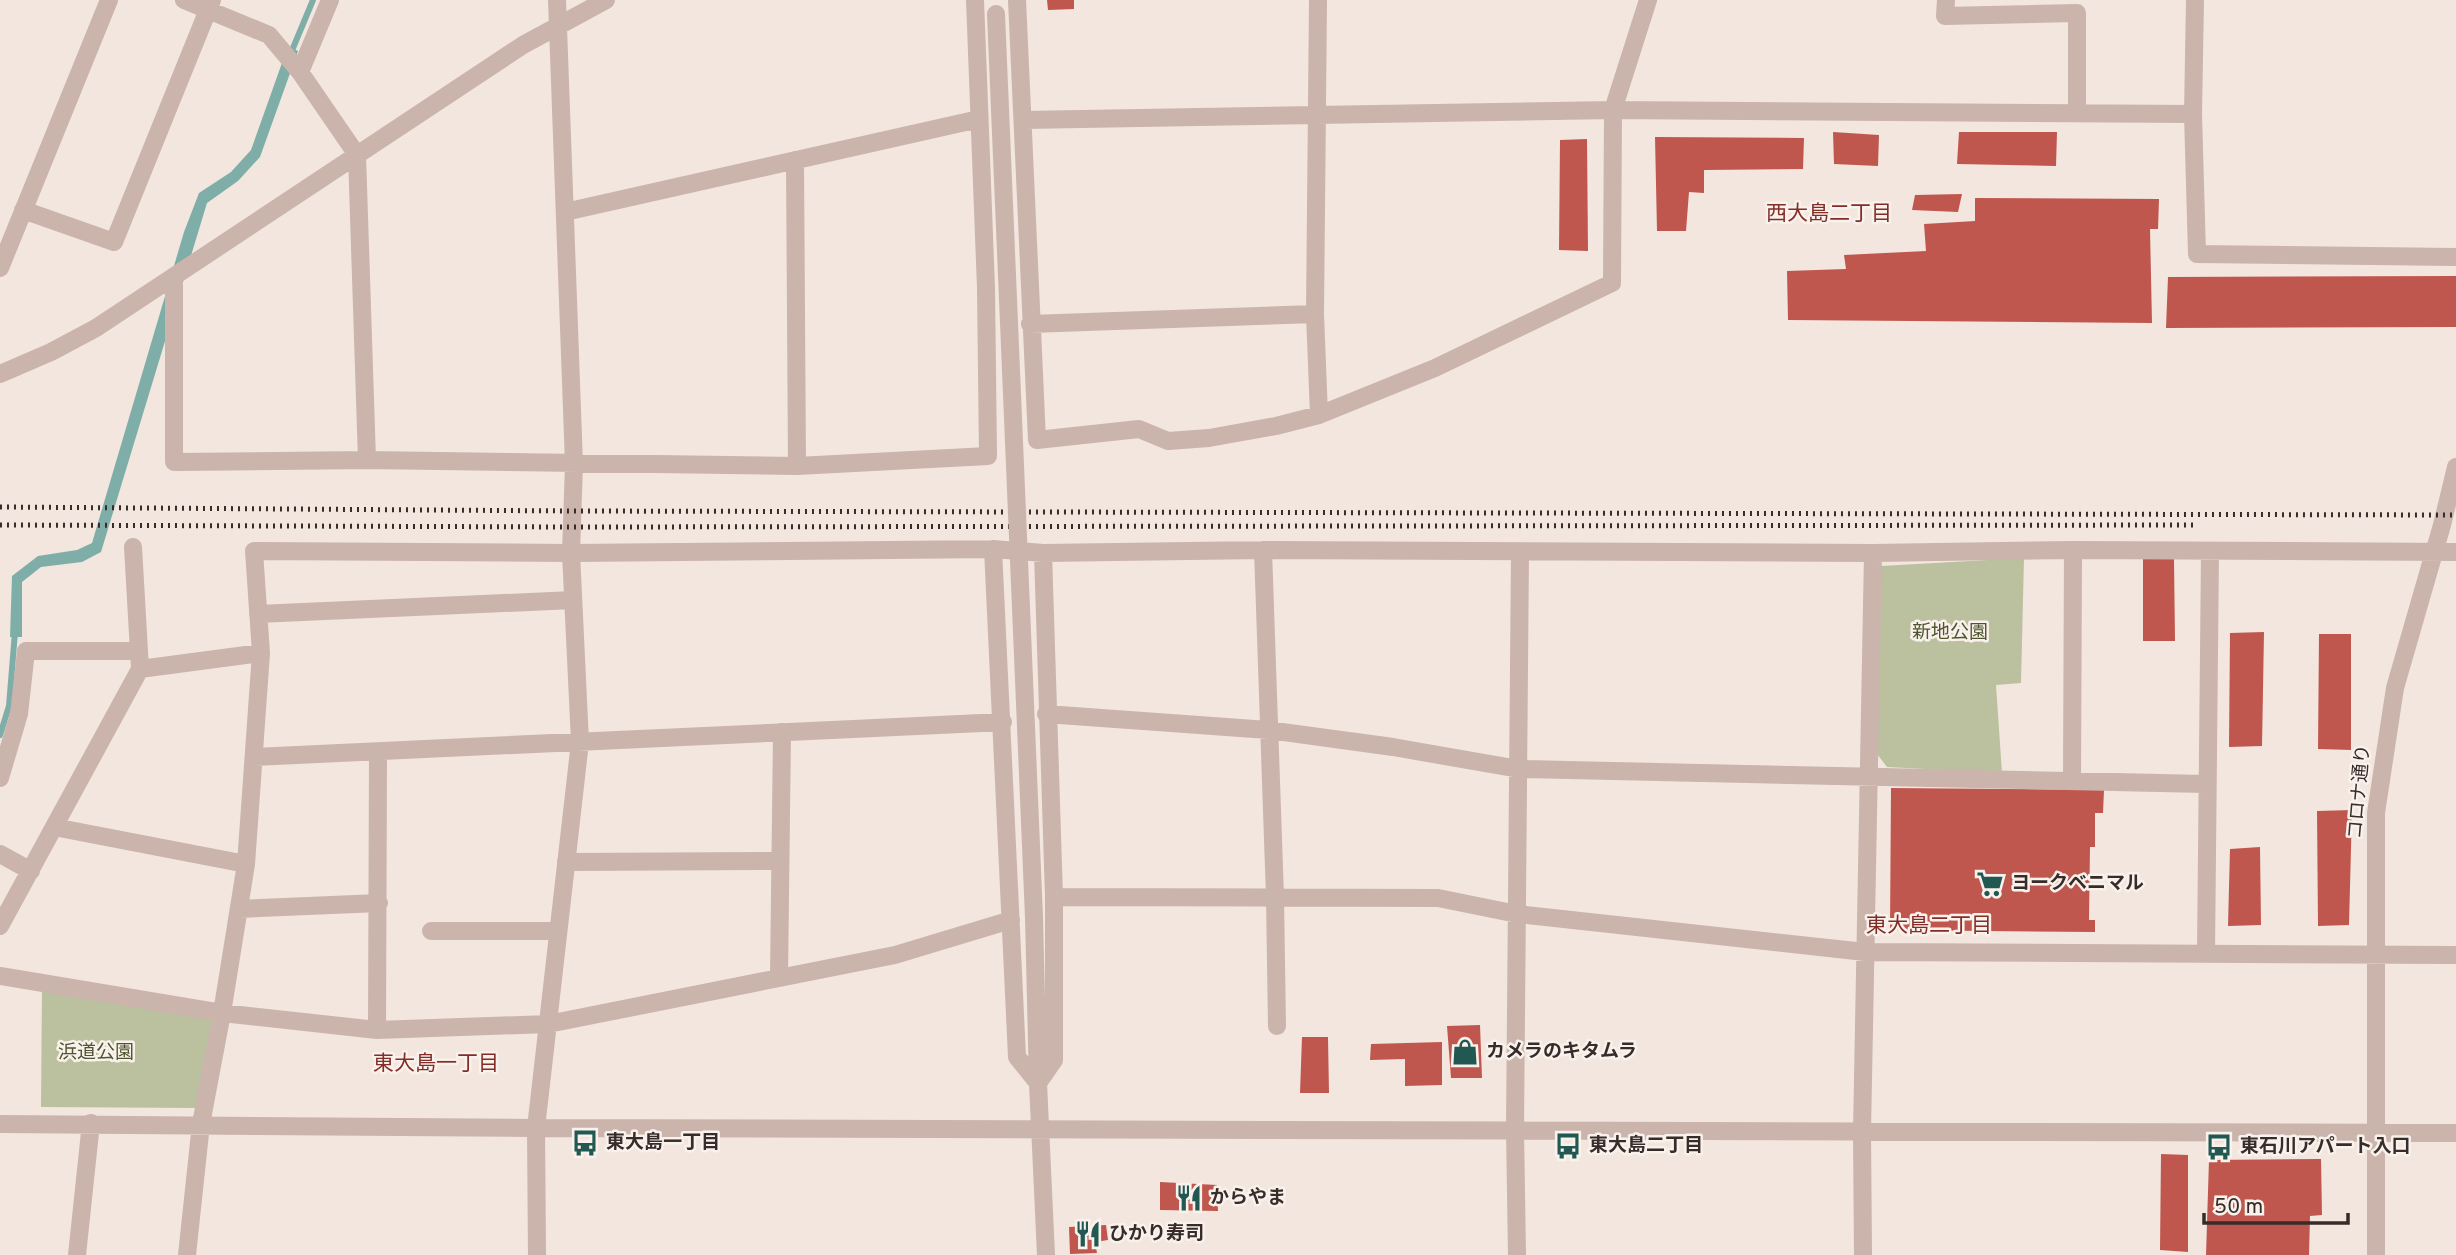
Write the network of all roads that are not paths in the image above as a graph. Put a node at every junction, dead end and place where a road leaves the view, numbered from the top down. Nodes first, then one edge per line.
1 (108, 0) edge
2 (184, 0) edge
3 (330, 0) edge
4 (557, 0) edge
5 (606, 0) edge
6 (975, 0) edge
7 (1017, 0) edge
8 (1318, 0) edge
9 (1648, 0) edge
10 (1946, 0) edge
11 (2195, 0) edge
12 (210, 5) edge
13 (996, 7) edge
14 (558, 25) junction
15 (300, 72) junction
16 (1613, 110) junction
17 (2077, 113) junction
18 (1317, 114) junction
19 (2193, 114) junction
20 (979, 119) junction
21 (1023, 120) junction
22 (357, 155) junction
23 (795, 160) junction
24 (23, 211) junction
25 (565, 212) junction
26 (2456, 257) edge
27 (0, 268) edge
28 (174, 276) junction
29 (1315, 314) junction
30 (1030, 324) junction
31 (0, 374) edge
32 (1319, 415) junction
33 (368, 460) junction
34 (574, 464) junction
35 (797, 466) junction
36 (2455, 477) edge
37 (133, 547) dead end
38 (993, 550) junction
39 (1263, 550) junction
40 (2073, 550) junction
41 (1520, 552) junction
42 (2210, 552) junction
43 (2456, 552) edge
44 (570, 553) junction
45 (1043, 553) junction
46 (1873, 553) junction
47 (2432, 553) junction
48 (573, 600) junction
49 (258, 614) junction
50 (138, 650) junction
51 (261, 653) junction
52 (140, 669) junction
53 (1046, 714) junction
54 (1003, 722) junction
55 (1268, 730) junction
56 (782, 732) junction
57 (580, 741) junction
58 (377, 751) junction
59 (254, 757) junction
60 (1519, 769) junction
61 (1869, 775) junction
62 (0, 778) edge
63 (2072, 781) junction
64 (2206, 784) junction
65 (54, 827) junction
66 (0, 854) edge
67 (780, 861) junction
68 (566, 862) junction
69 (246, 864) junction
70 (30, 871) junction
71 (1054, 897) junction
72 (1275, 897) junction
73 (379, 903) junction
74 (239, 909) junction
75 (1517, 914) junction
76 (1011, 920) junction
77 (0, 926) edge
78 (558, 931) junction
79 (431, 932) dead end
80 (1865, 952) junction
81 (2206, 953) junction
82 (2376, 954) junction
83 (2456, 955) edge
84 (0, 976) edge
85 (779, 977) junction
86 (222, 1013) junction
87 (548, 1024) junction
88 (1277, 1027) dead end
89 (377, 1030) junction
90 (1038, 1083) junction
91 (91, 1123) junction
92 (0, 1124) edge
93 (201, 1124) junction
94 (536, 1128) junction
95 (1040, 1128) junction
96 (1515, 1129) junction
97 (2378, 1131) junction
98 (1862, 1132) junction
99 (2456, 1133) edge
100 (77, 1255) edge
101 (187, 1255) edge
102 (537, 1255) edge
103 (1046, 1255) edge
104 (1517, 1255) edge
105 (1863, 1255) edge
106 (2376, 1255) edge

1 - 24 street
2 - 12 street
3 - 15 street
4 - 14 street
5 - 14 street
6 - 20 street
7 - 21 street
8 - 18 street
9 - 16 street
10 - 17 street
11 - 19 street
12 - 15 street
12 - 24 street
13 - 90 street, bridge
14 - 22 street
14 - 25 street
15 - 22 street
16 - 17 street
16 - 18 street
16 - 32 street
17 - 19 street
18 - 21 street
18 - 29 street
19 - 26 street
20 - 23 street
20 - 35 street
21 - 30 street
22 - 28 street
22 - 33 street
23 - 25 street
23 - 35 street
24 - 27 street
25 - 34 street
28 - 31 street
28 - 33 street
29 - 30 street
29 - 32 street
30 - 32 street
33 - 34 street
34 - 35 street
34 - 44 street
36 - 47 street, コロナ通り
37 - 50 street
38 - 44 street
38 - 45 street
38 - 54 street
39 - 41 street
39 - 45 street
39 - 55 street
40 - 42 street
40 - 46 street
40 - 63 street
41 - 46 street
41 - 60 street
42 - 47 street
42 - 64 street
43 - 47 street
44 - 48 street
44 - 49 street
45 - 53 street
46 - 61 street
47 - 82 street, コロナ通り
48 - 49 street
48 - 57 street
49 - 51 street
50 - 52 street
50 - 62 street
51 - 52 street
51 - 59 street
52 - 65 street
53 - 55 street
53 - 71 street
54 - 56 street
54 - 76 street
55 - 60 street
55 - 72 street
56 - 57 street
56 - 67 street
57 - 58 street
57 - 68 street
58 - 59 street
58 - 73 street
59 - 69 street
60 - 61 street
60 - 75 street
61 - 63 street
61 - 80 street
63 - 64 street
64 - 81 street
65 - 69 street
65 - 70 street
66 - 70 street
67 - 68 street
67 - 85 street
68 - 78 street
69 - 74 street
70 - 77 street
71 - 72 street
71 - 90 street
72 - 75 street
72 - 88 street
73 - 74 street
73 - 89 street
74 - 86 street
75 - 80 street
75 - 96 street
76 - 85 street
76 - 90 street
78 - 79 street
78 - 87 street
80 - 81 street
80 - 98 street
81 - 82 street
82 - 83 street
82 - 97 street, コロナ通り
84 - 86 street
85 - 87 street
86 - 89 street
86 - 93 street
87 - 89 street
87 - 94 street
90 - 95 street
91 - 92 street
91 - 93 street
91 - 100 street
93 - 94 street
93 - 101 street
94 - 95 street
94 - 102 street
95 - 96 street
95 - 103 street
96 - 98 street
96 - 104 street
97 - 98 street
97 - 99 street
97 - 106 street, コロナ通り
98 - 105 street

